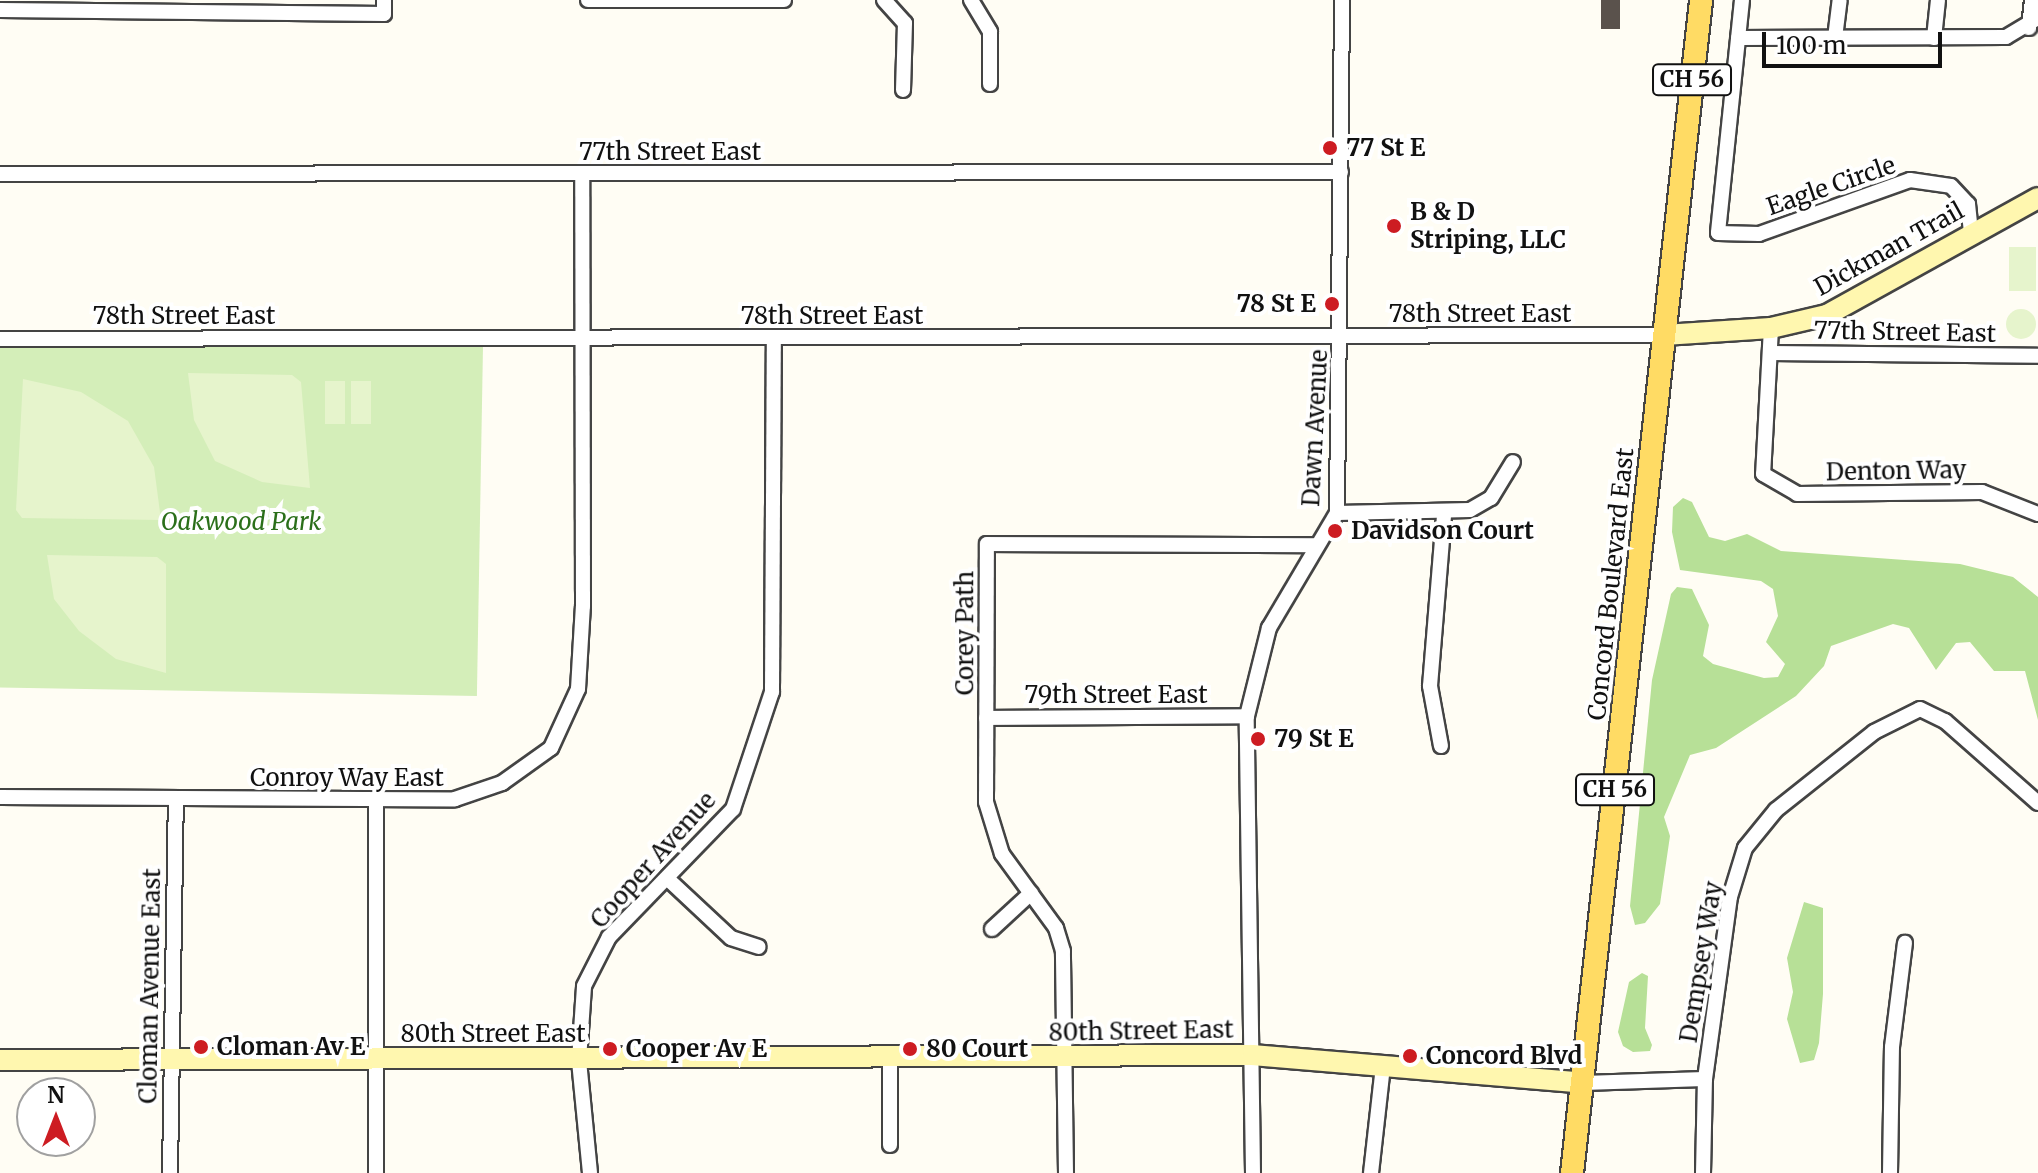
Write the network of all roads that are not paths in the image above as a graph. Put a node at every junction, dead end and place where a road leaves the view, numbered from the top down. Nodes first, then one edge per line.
1 (588, 0) edge
2 (784, 0) edge
3 (884, 0) edge
4 (971, 0) edge
5 (1342, 0) edge
6 (1701, 0) edge
7 (1742, 0) edge
8 (1840, 0) edge
9 (1938, 0) edge
10 (2032, 0) edge
11 (120, 6) edge
12 (185, 6) edge
13 (305, 7) edge
14 (384, 7) edge
15 (0, 10) edge
16 (2033, 23) edge
17 (1738, 38) junction
18 (1835, 38) junction
19 (1934, 38) junction
20 (990, 84) dead end
21 (903, 90) dead end
22 (1341, 172) junction
23 (0, 174) edge
24 (582, 174) junction
25 (2036, 200) edge
26 (1971, 233) junction
27 (1771, 328) junction
28 (1664, 335) junction
29 (581, 337) junction
30 (1342, 337) junction
31 (774, 338) junction
32 (0, 339) edge
33 (1771, 353) junction
34 (2038, 356) edge
35 (1513, 462) dead end
36 (1337, 513) junction
37 (2038, 514) edge
38 (1444, 516) junction
39 (1315, 545) junction
40 (1247, 716) junction
41 (986, 718) junction
42 (1441, 746) dead end
43 (0, 797) edge
44 (376, 800) junction
45 (176, 801) junction
46 (2038, 803) edge
47 (670, 881) junction
48 (1031, 893) junction
49 (992, 929) dead end
50 (1905, 943) dead end
51 (759, 947) dead end
52 (1253, 1055) junction
53 (169, 1059) junction
54 (375, 1059) junction
55 (890, 1059) junction
56 (1065, 1059) junction
57 (0, 1060) edge
58 (579, 1060) junction
59 (1383, 1066) junction
60 (1705, 1079) junction
61 (1583, 1083) junction
62 (890, 1145) dead end
63 (170, 1173) edge
64 (376, 1173) edge
65 (590, 1173) edge
66 (1066, 1173) edge
67 (1253, 1173) edge
68 (1371, 1173) edge
69 (1572, 1173) edge
70 (1703, 1173) edge
71 (1890, 1173) edge

1 - 2 street
3 - 21 street
4 - 20 street
5 - 22 street, Dawn Avenue
6 - 28 main road, Concord Boulevard East / CH 56
7 - 17 street
8 - 18 street
9 - 19 street
10 - 16 street
11 - 12 street
11 - 15 street
12 - 13 street
13 - 14 street
16 - 19 street
17 - 18 street
17 - 26 street, Eagle Circle
18 - 19 street
22 - 24 street, 77th Street East
22 - 30 street, Dawn Avenue
23 - 24 street, 77th Street East
24 - 29 street, Conroy Way East
25 - 26 street, Dickman Trail
26 - 27 street, Dickman Trail
27 - 28 street, Dickman Trail
27 - 33 street
28 - 30 street, 78th Street East
28 - 61 main road, Concord Boulevard East / CH 56
29 - 31 street, 78th Street East
29 - 32 street, 78th Street East
29 - 44 street, Conroy Way East
30 - 31 street, 78th Street East
30 - 36 street, Dawn Avenue
31 - 47 street, Cooper Avenue
33 - 34 street, 77th Street East
33 - 37 street, Denton Way
35 - 38 street
36 - 38 street
36 - 39 street, Dawn Avenue
38 - 42 street
39 - 40 street, Dawn Avenue
39 - 41 street, Corey Path
40 - 41 street, 79th Street East
40 - 52 street, Dawn Avenue
41 - 48 street, Corey Path
43 - 45 street, Conroy Way East
44 - 45 street, Conroy Way East
44 - 54 street
45 - 53 street, Cloman Avenue East
46 - 60 street, Dempsey Way
47 - 51 street
47 - 58 street, Cooper Avenue
48 - 49 street
48 - 56 street, Corey Path
50 - 71 street
52 - 56 street, 80th Street East
52 - 59 street, 80th Street East
52 - 67 street, Dawn Avenue
53 - 54 street, 80th Street East
53 - 57 street, 80th Street East
53 - 63 street, Cloman Avenue East
54 - 58 street, 80th Street East
54 - 64 street
55 - 56 street, 80th Street East
55 - 58 street, 80th Street East
55 - 62 street
56 - 66 street, Corey Path
58 - 65 street, Cooper Avenue
59 - 61 street, 80th Street East
59 - 68 street
60 - 61 street, 80th Street East
60 - 70 street
61 - 69 main road, Concord Boulevard East / CH 56

